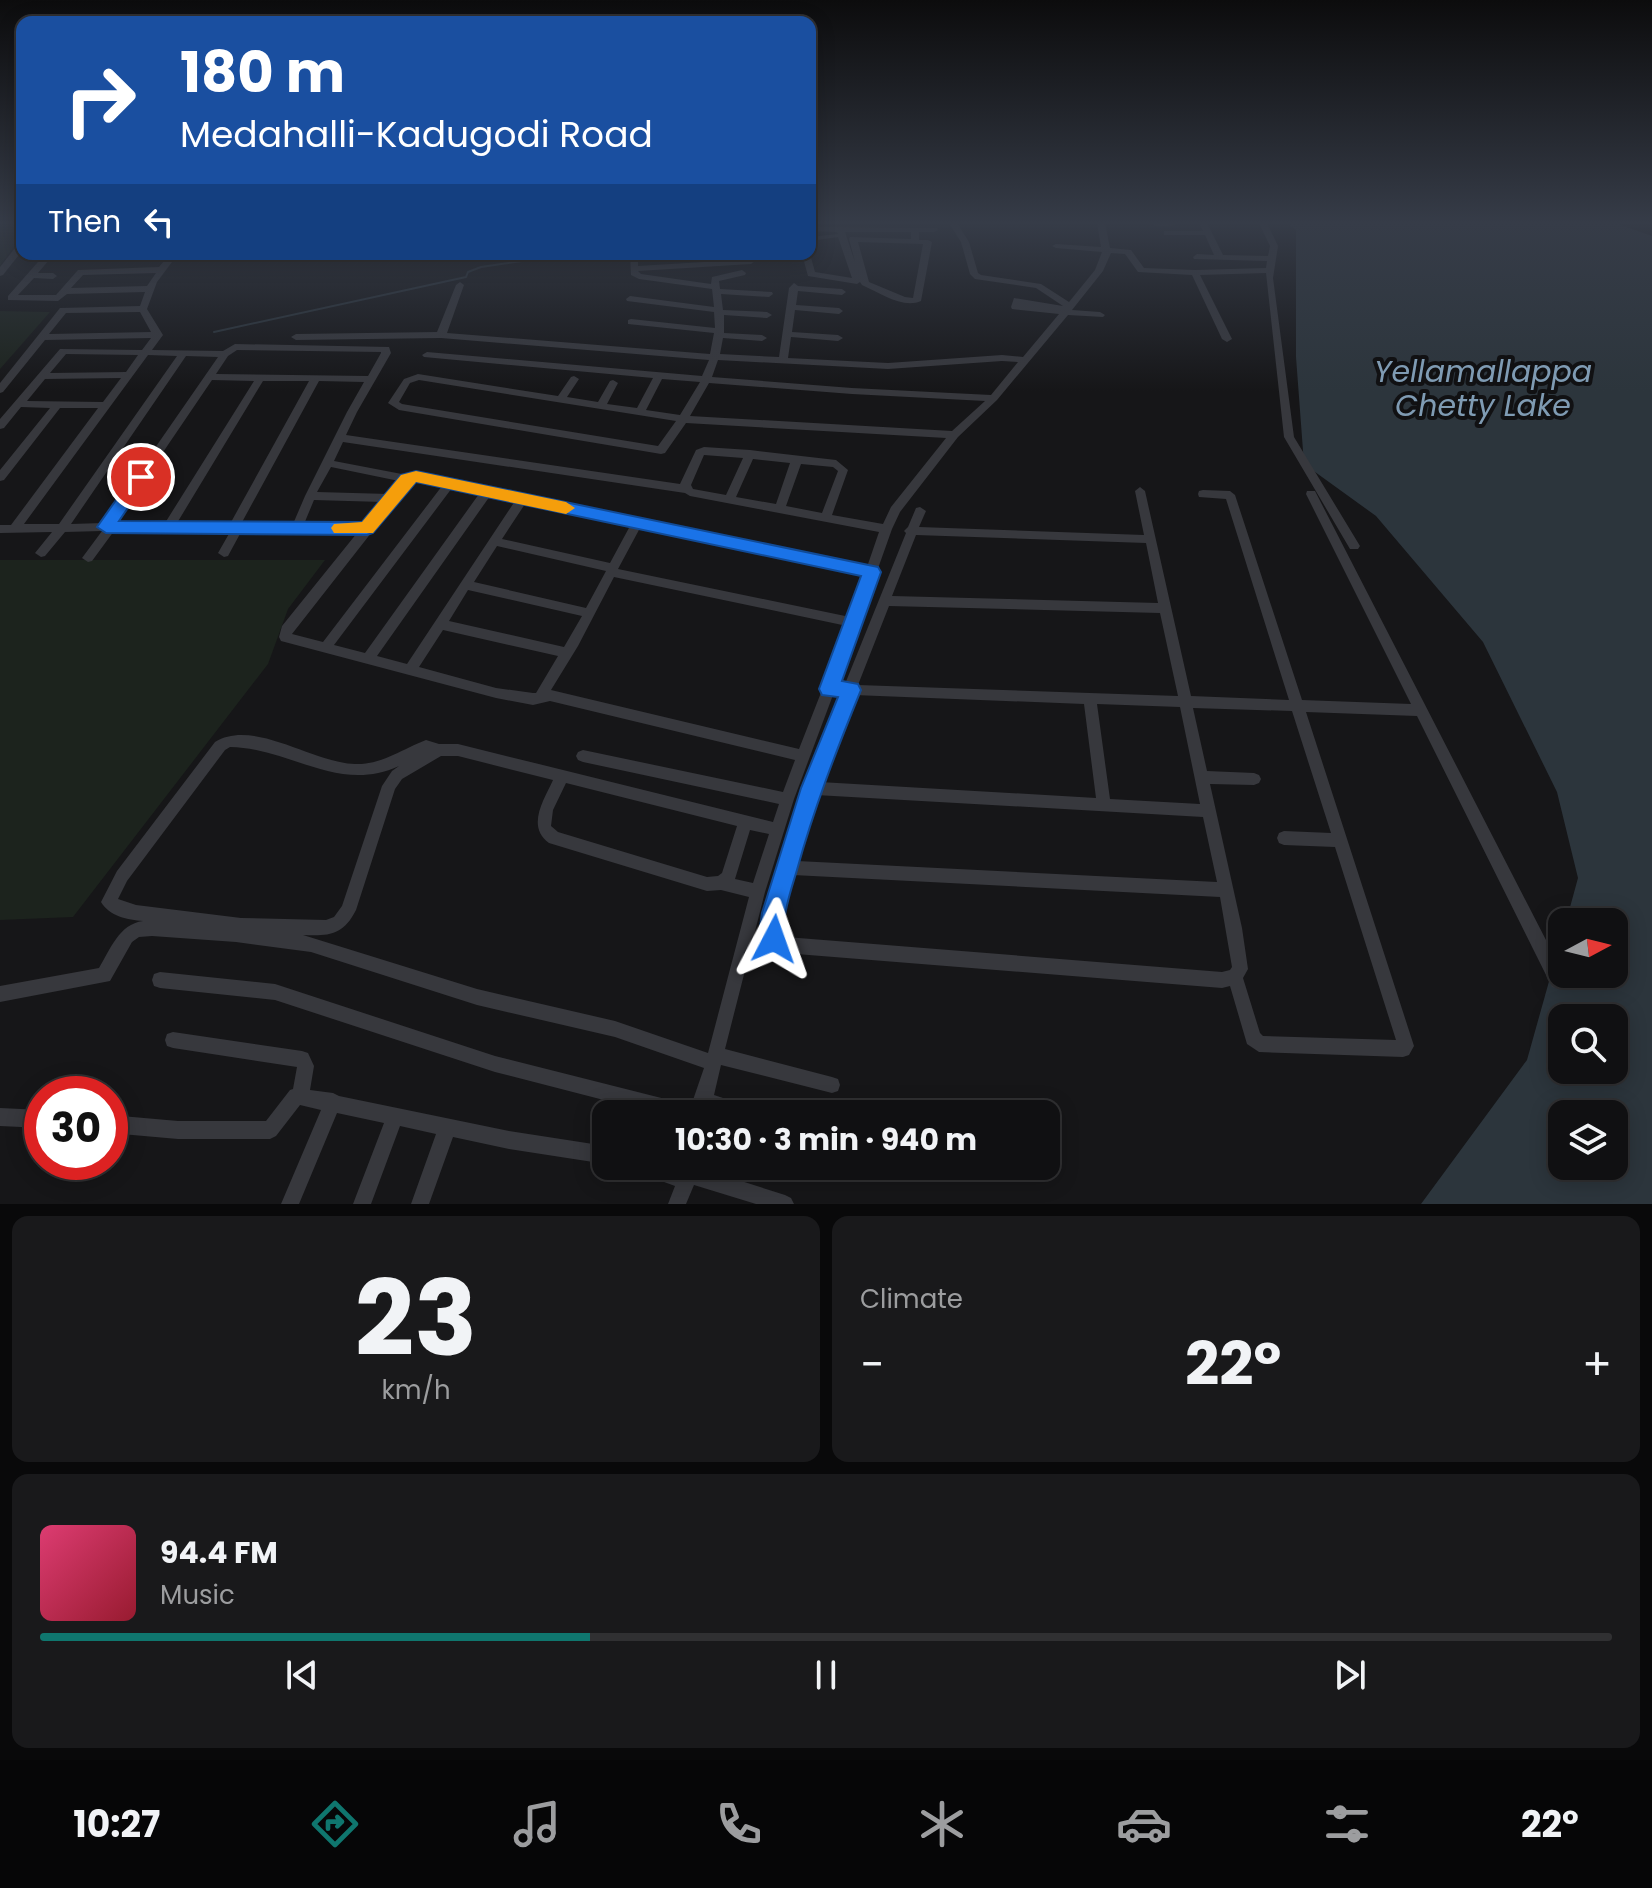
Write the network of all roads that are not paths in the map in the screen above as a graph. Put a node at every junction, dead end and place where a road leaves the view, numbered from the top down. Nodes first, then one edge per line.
1 (27, 279) edge
2 (75, 279) edge
3 (156, 279) edge
4 (656, 279) edge
5 (717, 279) edge
6 (864, 279) edge
7 (921, 279) edge
8 (993, 279) edge
9 (1092, 279) edge
10 (1198, 279) edge
11 (1270, 279) edge
12 (460, 285) dead end
13 (150, 289) junction
14 (715, 289) junction
15 (64, 292) junction
16 (842, 292) dead end
17 (769, 294) dead end
18 (630, 299) dead end
19 (1016, 304) dead end
20 (790, 307) junction
21 (143, 309) junction
22 (1067, 309) junction
23 (63, 310) junction
24 (718, 311) junction
25 (839, 311) dead end
26 (767, 315) dead end
27 (1100, 315) dead end
28 (631, 322) dead end
29 (156, 333) junction
30 (719, 333) junction
31 (786, 334) junction
32 (441, 335) junction
33 (42, 337) junction
34 (296, 337) dead end
35 (762, 338) dead end
36 (838, 338) dead end
37 (1227, 339) dead end
38 (606, 347) junction
39 (147, 351) junction
40 (183, 354) junction
41 (225, 354) junction
42 (427, 355) dead end
43 (714, 357) junction
44 (783, 359) junction
45 (1026, 360) junction
46 (888, 366) junction
47 (595, 367) junction
48 (660, 374) junction
49 (130, 375) junction
50 (42, 376) junction
51 (210, 377) junction
52 (260, 378) junction
53 (315, 379) junction
54 (372, 379) junction
55 (574, 379) dead end
56 (704, 381) junction
57 (613, 383) dead end
58 (0, 390) edge
59 (887, 393) junction
60 (994, 398) junction
61 (560, 401) junction
62 (18, 404) junction
63 (58, 404) junction
64 (107, 405) junction
65 (600, 407) junction
66 (639, 413) junction
67 (683, 419) junction
68 (0, 426) edge
69 (954, 435) junction
70 (340, 438) junction
71 (750, 454) junction
72 (797, 459) junction
73 (328, 463) junction
74 (0, 477) edge
75 (407, 479) junction
76 (449, 485) junction
77 (686, 489) junction
78 (1140, 491) dead end
79 (486, 493) junction
80 (1203, 494) dead end
81 (1311, 494) dead end
82 (310, 496) junction
83 (391, 498) junction
84 (730, 498) junction
85 (522, 499) junction
86 (780, 508) junction
87 (920, 511) dead end
88 (826, 517) junction
89 (637, 523) junction
90 (108, 527) junction
91 (169, 527) junction
92 (236, 527) junction
93 (297, 527) junction
94 (0, 529) edge
95 (14, 529) junction
96 (61, 529) junction
97 (367, 529) junction
98 (886, 529) junction
99 (910, 531) junction
100 (1149, 539) junction
101 (494, 541) junction
102 (1354, 546) dead end
103 (41, 553) dead end
104 (224, 553) dead end
105 (88, 558) dead end
106 (612, 570) junction
107 (872, 572) junction
108 (465, 585) junction
109 (884, 601) junction
110 (1163, 608) junction
111 (589, 613) junction
112 (854, 623) junction
113 (440, 624) junction
114 (325, 648) junction
115 (567, 653) junction
116 (368, 659) junction
117 (410, 670) junction
118 (829, 689) junction
119 (851, 690) junction
120 (540, 697) junction
121 (1090, 699) junction
122 (1185, 702) junction
123 (1297, 705) junction
124 (1418, 710) junction
125 (439, 750) junction
126 (583, 756) dead end
127 (802, 756) junction
128 (562, 776) junction
129 (1201, 777) junction
130 (1254, 779) dead end
131 (811, 788) junction
132 (787, 799) junction
133 (1104, 806) junction
134 (1208, 811) junction
135 (745, 822) junction
136 (778, 830) junction
137 (1284, 838) dead end
138 (1341, 840) junction
139 (786, 868) junction
140 (721, 883) junction
141 (1225, 890) junction
142 (758, 892) junction
143 (1548, 962) edge
144 (1235, 977) junction
145 (160, 980) dead end
146 (0, 994) edge
147 (173, 1040) dead end
148 (714, 1059) junction
149 (832, 1085) dead end
150 (300, 1096) junction
151 (657, 1100) edge
152 (701, 1100) edge
153 (333, 1102) junction
154 (395, 1116) junction
155 (0, 1117) edge
156 (24, 1118) edge
157 (128, 1126) edge
158 (448, 1126) junction
159 (592, 1153) edge
160 (686, 1180) edge
161 (707, 1180) edge
162 (290, 1204) edge
163 (362, 1204) edge
164 (420, 1204) edge
165 (677, 1204) edge
166 (785, 1204) edge

1 - 15 street
2 - 15 street
3 - 13 street
4 - 14 street
5 - 14 street
6 - 7 street
8 - 22 street
9 - 22 street
10 - 37 street
11 - 102 street
12 - 32 street
13 - 15 street
13 - 21 street
14 - 17 street
14 - 24 street
15 - 23 street
16 - 20 street
18 - 24 street
19 - 22 street
20 - 25 street
20 - 31 street
21 - 23 street
21 - 29 street
22 - 27 street
22 - 45 street
23 - 33 street
24 - 26 street
24 - 30 street
28 - 30 street
29 - 33 street
29 - 39 street
30 - 35 street
30 - 43 street
31 - 36 street
31 - 44 street
32 - 34 street
32 - 38 street
33 - 58 street
38 - 43 street
38 - 47 street
39 - 40 street
39 - 49 street
39 - 50 street
40 - 41 street
40 - 96 street
41 - 51 street
41 - 54 street
42 - 47 street
43 - 44 street
43 - 56 street
44 - 46 street
45 - 46 street
45 - 60 street
46 - 59 street
47 - 48 street
48 - 56 street
48 - 66 street
49 - 50 street
49 - 64 street
50 - 62 street
51 - 52 street
51 - 90 street
52 - 53 street
52 - 91 street
53 - 54 street
53 - 92 street
54 - 70 street
55 - 61 street
56 - 59 street
56 - 67 street
57 - 65 street
59 - 60 street
60 - 69 street
61 - 65 street
61 - 67 street
62 - 63 street
62 - 68 street
63 - 64 street
63 - 74 street
64 - 95 street
65 - 66 street
66 - 67 street
67 - 69 street
69 - 98 street
70 - 73 street
70 - 77 street
71 - 72 street
71 - 77 street
71 - 84 street
72 - 86 street
72 - 88 street
73 - 75 street
73 - 82 street
75 - 76 street
75 - 83 street
76 - 79 street
76 - 114 street
77 - 84 street
78 - 100 street
79 - 85 street
79 - 116 street
80 - 123 street
81 - 124 street
82 - 83 street
82 - 93 street
83 - 97 street
84 - 86 street
85 - 89 street
85 - 101 street
86 - 88 street
87 - 99 street
88 - 98 street
89 - 106 street
89 - 107 street
90 - 91 street
90 - 96 street
90 - 105 street
91 - 92 street
92 - 93 street
92 - 104 street
93 - 97 street
94 - 95 street
95 - 96 street
96 - 103 street
97 - 114 street
98 - 107 street
99 - 100 street
99 - 109 street
100 - 110 street
101 - 106 street
101 - 108 street
106 - 111 street
106 - 112 street
107 - 112 street
108 - 111 street
108 - 113 street
109 - 110 street
109 - 119 street
110 - 122 street
111 - 115 street
112 - 118 street
113 - 115 street
113 - 117 street
114 - 116 street
115 - 120 street
116 - 117 street
117 - 120 street
118 - 119 street
118 - 127 street
119 - 121 street
119 - 131 street
120 - 127 street
121 - 122 street
121 - 133 street
122 - 123 street
122 - 129 street
123 - 124 street
123 - 138 street
124 - 143 street
125 - 125 street
125 - 128 street
126 - 132 street
127 - 132 street
128 - 135 street
128 - 140 street
129 - 130 street
129 - 134 street
131 - 133 street
131 - 139 street
132 - 136 street
133 - 134 street
134 - 141 street
135 - 136 street
135 - 140 street
136 - 142 street
137 - 138 street
138 - 144 street
139 - 141 street
139 - 144 street
140 - 142 street
141 - 144 street
142 - 148 street
145 - 151 street
146 - 148 street
147 - 150 street
148 - 149 street
148 - 152 street
150 - 153 street
150 - 157 street
153 - 154 street
153 - 162 street
154 - 158 street
154 - 163 street
155 - 156 street
158 - 159 street
158 - 164 street
160 - 165 street
161 - 166 street

